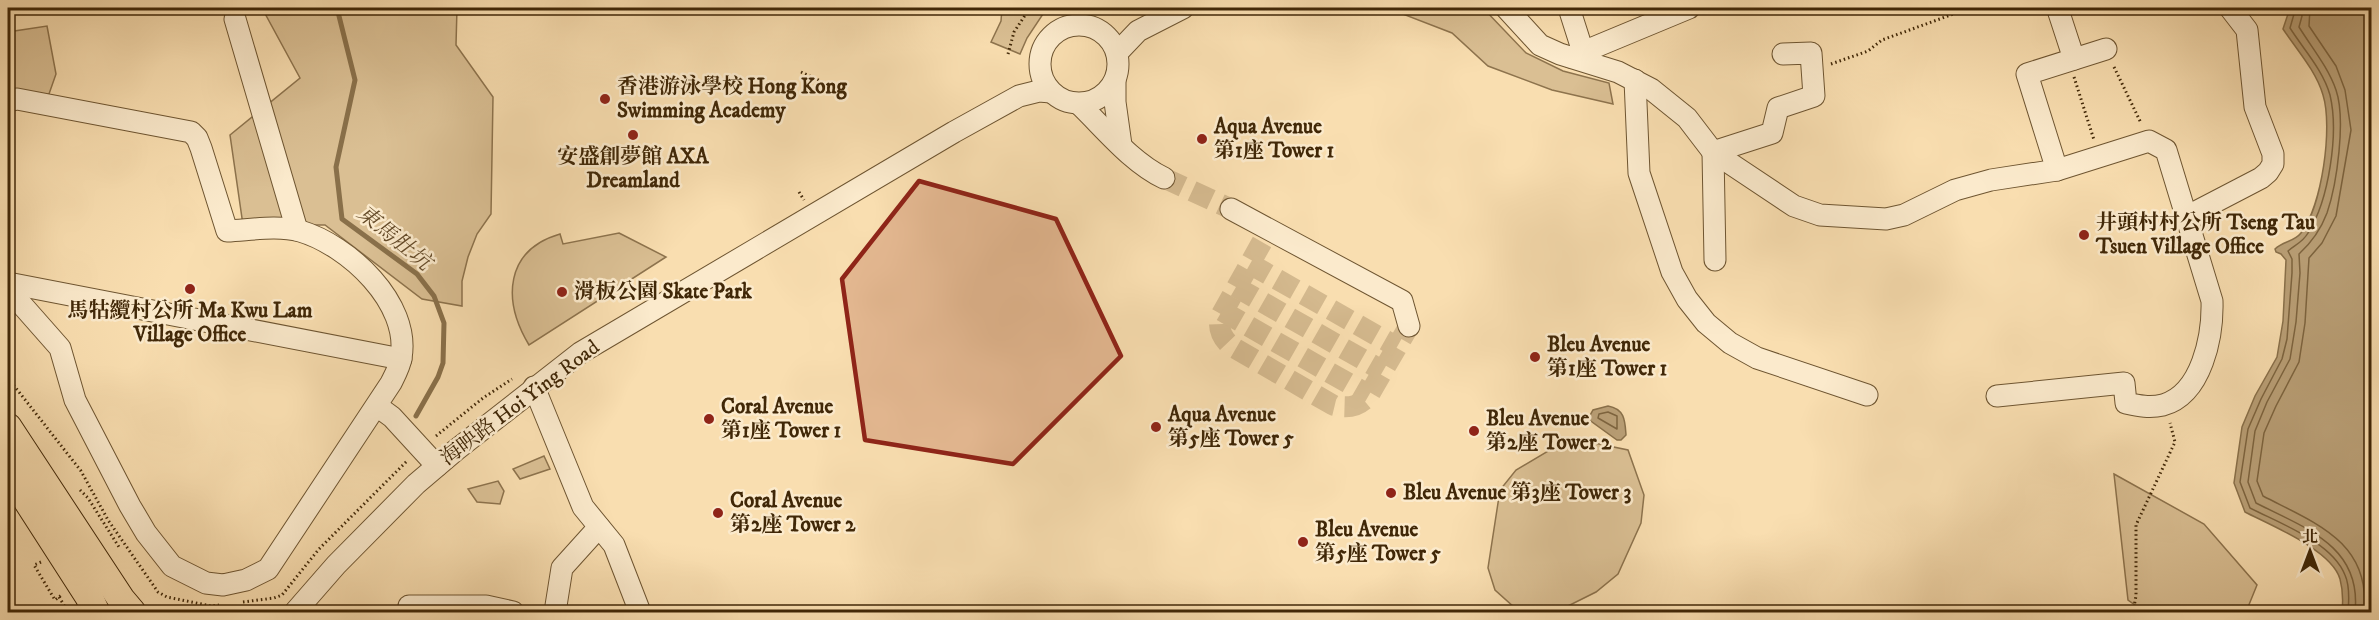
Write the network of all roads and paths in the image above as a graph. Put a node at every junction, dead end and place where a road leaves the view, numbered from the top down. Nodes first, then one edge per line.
1 (1030, 8) edge
2 (1183, 8) edge
3 (1506, 8) edge
4 (1569, 8) edge
5 (1689, 8) edge
6 (1970, 8) edge
7 (2230, 8) edge
8 (2058, 10) dead end
9 (1081, 18) edge
10 (235, 19) dead end
11 (1138, 31) junction
12 (2106, 50) joint
13 (1117, 53) junction
14 (1008, 54) dead end
15 (1577, 54) junction
16 (1783, 54) dead end
17 (2072, 60) junction
18 (1040, 66) junction
19 (1812, 70) junction
20 (801, 72) dead end
21 (1115, 80) junction
22 (1635, 80) junction
23 (842, 91) dead end
24 (1051, 92) junction
25 (1019, 96) junction
26 (8, 101) edge
27 (1078, 104) junction
28 (2149, 141) junction
29 (1121, 145) junction
30 (1713, 152) junction
31 (2099, 157) junction
32 (2057, 170) junction
33 (1164, 178) tunnel mouth
34 (799, 192) dead end
35 (804, 200) dead end
36 (1231, 209) tunnel mouth
37 (2186, 217) junction
38 (297, 230) junction
39 (1715, 260) dead end
40 (8, 283) edge
41 (8, 289) edge
42 (1409, 326) tunnel mouth
43 (401, 359) junction
44 (534, 387) junction
45 (1867, 395) dead end
46 (1996, 396) dead end
47 (2164, 405) junction
48 (384, 411) junction
49 (8, 427) edge
50 (437, 466) junction
51 (8, 471) edge
52 (80, 490) dead end
53 (599, 527) junction
54 (119, 547) dead end
55 (46, 570) dead end
56 (68, 591) dead end
57 (59, 597) junction
58 (209, 600) dead end
59 (409, 606) dead end
60 (67, 610) dead end
61 (296, 610) edge
62 (96, 612) edge
63 (132, 612) edge
64 (206, 612) edge
65 (513, 612) edge
66 (555, 612) edge
67 (640, 612) edge
68 (2133, 612) edge

1 - 14 path
2 - 11 street, 海映路 Hoi Ying Road
3 - 15 street
4 - 15 street
5 - 15 street
6 - 19 path
7 - 37 street
8 - 17 street
9 - 11 street, 海映路 Hoi Ying Road
9 - 13 street
9 - 18 street, 海映路 Hoi Ying Road
10 - 38 street
11 - 13 street, 海映路 Hoi Ying Road
12 - 17 street
12 - 28 path
13 - 21 street
15 - 22 street
16 - 19 street
17 - 31 path
17 - 32 street
18 - 24 street
18 - 25 street, 海映路 Hoi Ying Road
19 - 30 street
20 - 23 path
21 - 27 street
21 - 29 street
22 - 30 street
22 - 45 street
24 - 25 street, 海映路 Hoi Ying Road
24 - 27 street
25 - 44 street, 海映路 Hoi Ying Road
26 - 38 street
27 - 29 street
28 - 31 street
28 - 37 street
29 - 33 street
30 - 32 street
30 - 39 street
31 - 32 street
34 - 35 path
36 - 42 street
37 - 47 street
38 - 43 street
40 - 43 street
41 - 48 street
43 - 48 street
44 - 50 street, 海映路 Hoi Ying Road
44 - 53 street
46 - 47 street
47 - 68 path
48 - 50 street
49 - 63 main road
50 - 61 street, 海映路 Hoi Ying Road
51 - 62 main road
52 - 54 path
53 - 66 street
53 - 67 street
55 - 57 path
56 - 57 path
57 - 60 path
58 - 64 path
59 - 65 street

